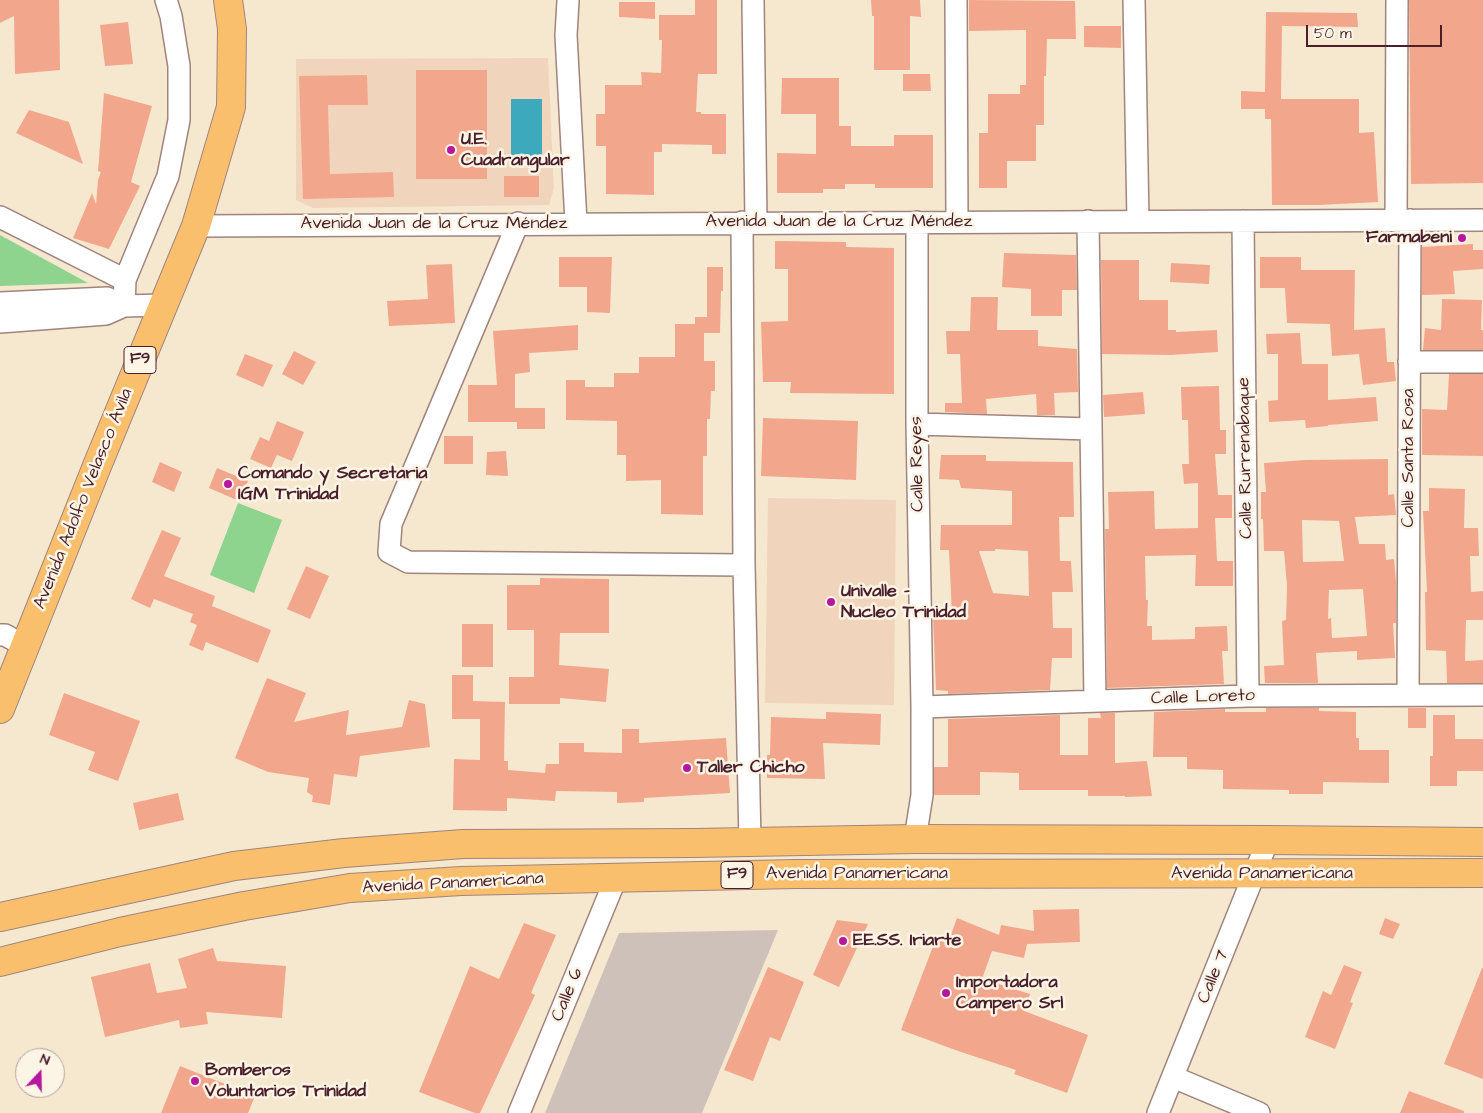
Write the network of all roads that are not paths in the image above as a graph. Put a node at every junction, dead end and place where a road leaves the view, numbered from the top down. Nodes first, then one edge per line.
1 (166, 0) edge
2 (228, 0) edge
3 (956, 0) edge
4 (1134, 0) edge
5 (1397, 0) edge
6 (568, 1) edge
7 (753, 1) edge
8 (0, 217) edge
9 (1403, 220) junction
10 (1483, 220) edge
11 (1088, 221) junction
12 (1138, 221) junction
13 (1243, 221) junction
14 (749, 222) junction
15 (917, 222) junction
16 (957, 222) junction
17 (518, 223) junction
18 (576, 223) junction
19 (196, 226) junction
20 (125, 280) junction
21 (0, 303) edge
22 (124, 306) junction
23 (162, 306) junction
24 (0, 322) edge
25 (1409, 362) junction
26 (1483, 362) edge
27 (917, 424) junction
28 (1091, 429) junction
29 (744, 565) junction
30 (0, 635) edge
31 (25, 646) junction
32 (1408, 695) junction
33 (1483, 695) edge
34 (1248, 696) junction
35 (1095, 701) junction
36 (922, 707) junction
37 (0, 709) edge
38 (915, 839) junction
39 (1268, 840) junction
40 (750, 842) junction
41 (1483, 842) edge
42 (1483, 873) edge
43 (1255, 874) junction
44 (616, 878) junction
45 (3, 914) edge
46 (0, 962) edge
47 (1173, 1077) junction
48 (519, 1113) edge
49 (1158, 1113) edge
50 (1259, 1113) edge

1 - 20 street
2 - 19 highway, Avenida Adolfo Velasco Ávila / F9
3 - 16 street
4 - 12 street
5 - 9 street, Calle Santa Rosa
6 - 18 street
7 - 14 street
8 - 20 street
9 - 10 street, Avenida Juan de la Cruz Méndez
9 - 13 street, Avenida Juan de la Cruz Méndez
9 - 25 street, Calle Santa Rosa
11 - 12 street, Avenida Juan de la Cruz Méndez
11 - 16 street, Avenida Juan de la Cruz Méndez
11 - 28 street
12 - 13 street, Avenida Juan de la Cruz Méndez
13 - 34 street, Calle Rurrenabaque
14 - 15 street, Avenida Juan de la Cruz Méndez
14 - 18 street, Avenida Juan de la Cruz Méndez
14 - 29 street
15 - 16 street, Avenida Juan de la Cruz Méndez
15 - 27 street, Calle Reyes
17 - 18 street, Avenida Juan de la Cruz Méndez
17 - 19 street, Avenida Juan de la Cruz Méndez
17 - 29 street
19 - 23 highway, Avenida Adolfo Velasco Ávila / F9
20 - 22 street
21 - 22 street
22 - 23 street
22 - 24 street
23 - 31 highway, Avenida Adolfo Velasco Ávila / F9
25 - 26 street
25 - 32 street, Calle Santa Rosa
27 - 28 street
27 - 36 street, Calle Reyes
28 - 35 street
29 - 40 street
30 - 31 street
31 - 37 highway, Avenida Adolfo Velasco Ávila / F9
32 - 33 street, Calle Loreto
32 - 34 street, Calle Loreto
34 - 35 street, Calle Loreto
35 - 36 street, Calle Loreto
36 - 38 street, Calle Reyes
38 - 39 highway, Avenida Panamericana / F9
38 - 40 highway, Avenida Panamericana / F9
39 - 41 highway, Avenida Panamericana / F9
39 - 43 street, Calle 7
40 - 45 highway, Avenida Panamericana / F9
42 - 43 highway, Avenida Panamericana / F9
43 - 44 highway, Avenida Panamericana / F9
43 - 47 street, Calle 7
44 - 46 highway, Avenida Panamericana / F9
44 - 48 street, Calle 6
47 - 49 street, Calle 7
47 - 50 street

